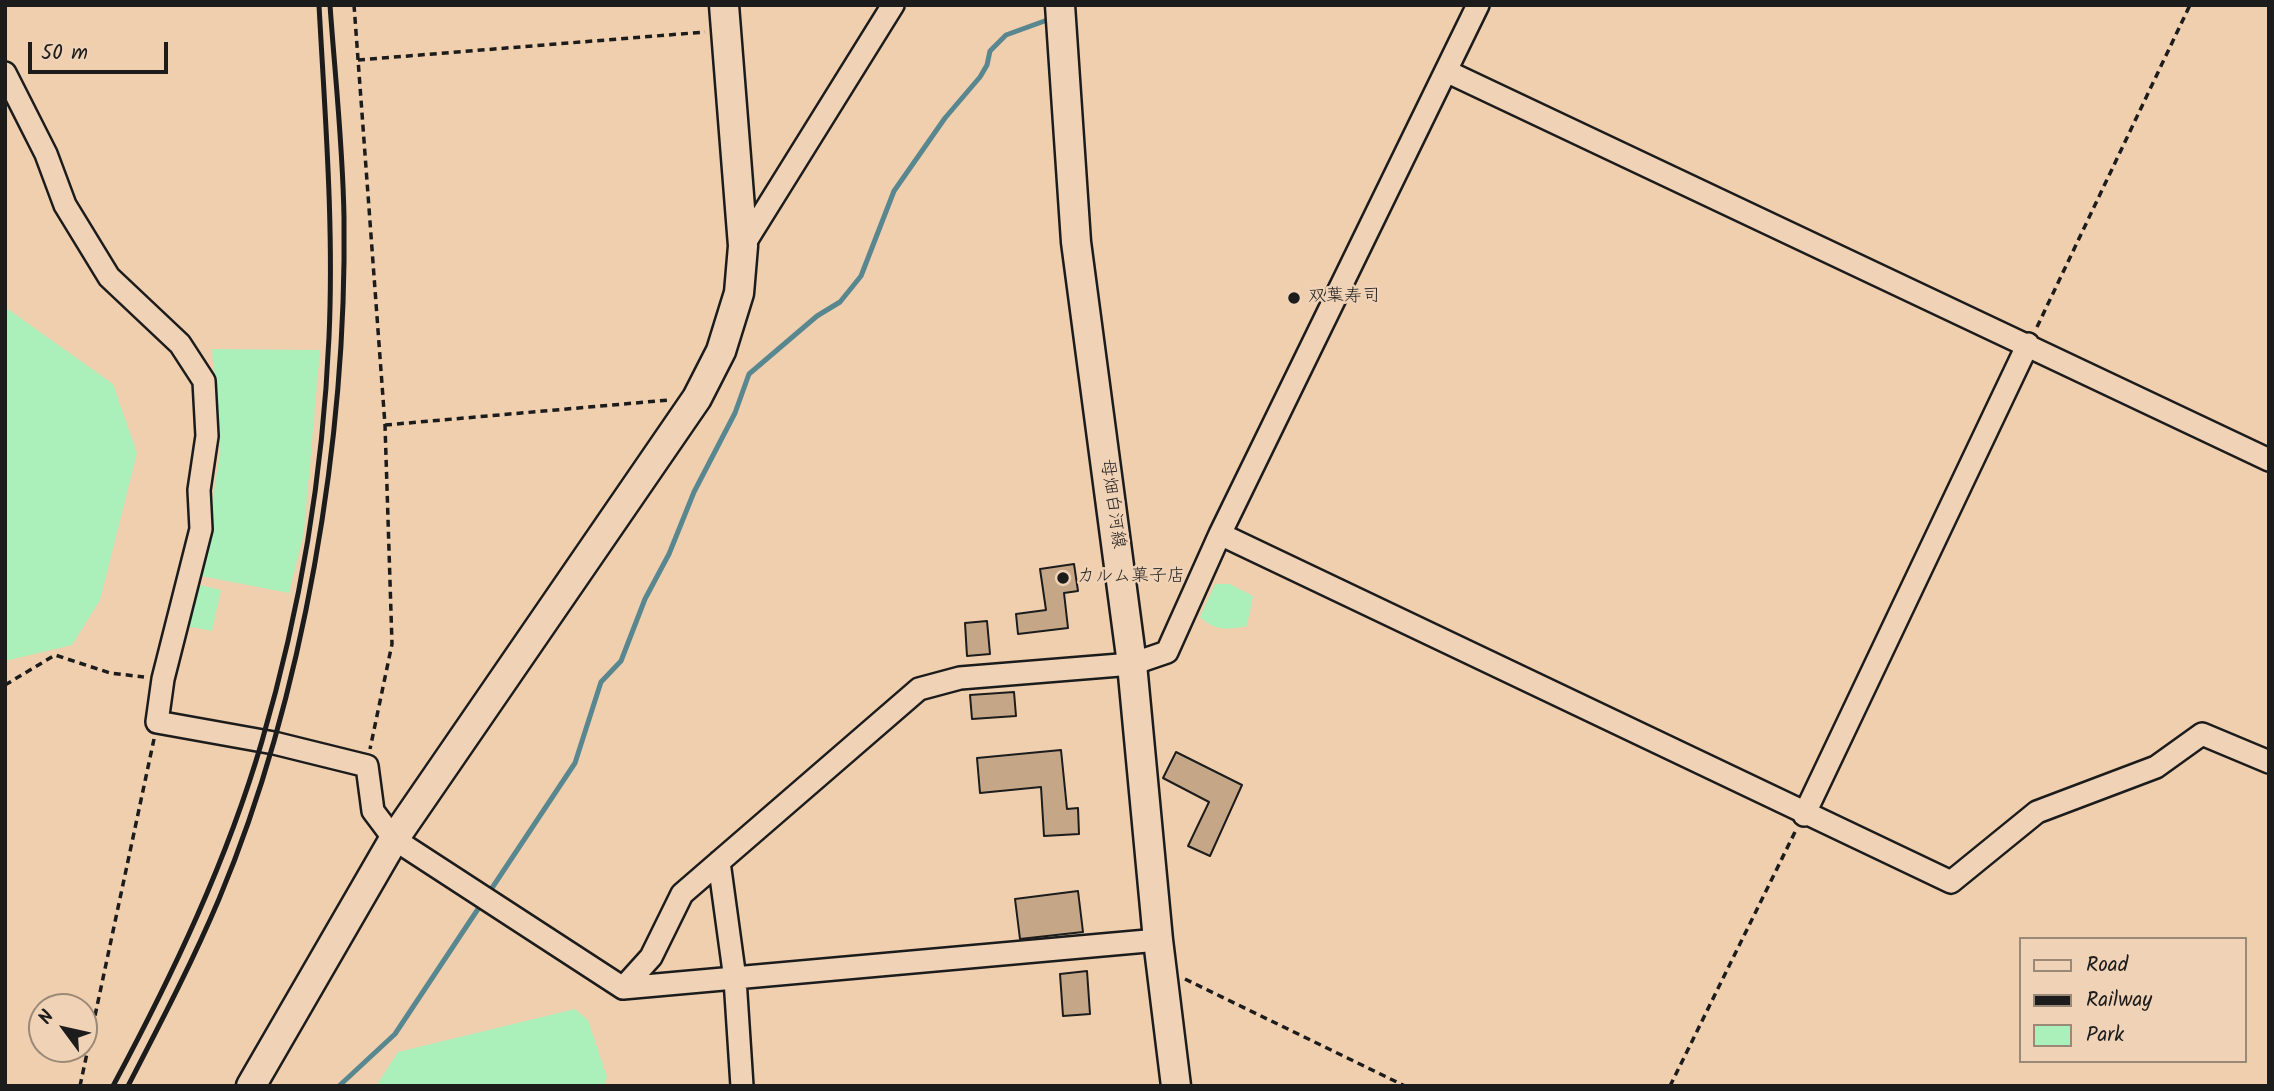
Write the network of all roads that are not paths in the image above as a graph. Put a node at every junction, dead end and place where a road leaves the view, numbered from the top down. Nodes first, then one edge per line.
1 (893, 5) edge
2 (1060, 5) edge
3 (1478, 5) edge
4 (725, 18) edge
5 (1446, 71) junction
6 (5, 74) edge
7 (743, 246) junction
8 (2028, 344) junction
9 (2269, 460) edge
10 (1220, 534) junction
11 (1132, 664) junction
12 (2269, 762) edge
13 (1804, 815) junction
14 (394, 839) junction
15 (719, 862) junction
16 (1158, 940) junction
17 (735, 979) junction
18 (623, 988) junction
19 (251, 1086) edge
20 (743, 1086) edge
21 (1177, 1086) edge

1 - 7 street
2 - 11 street, 母畑白河線
3 - 5 street
4 - 7 street
5 - 8 street
5 - 10 street
6 - 14 street
7 - 14 street
8 - 9 street
8 - 13 street
10 - 11 street
10 - 13 street
11 - 15 street
11 - 16 street, 母畑白河線
12 - 13 street
14 - 18 street
14 - 19 street
15 - 17 street
15 - 18 street
16 - 17 street
16 - 21 street, 母畑白河線
17 - 18 street
17 - 20 street

